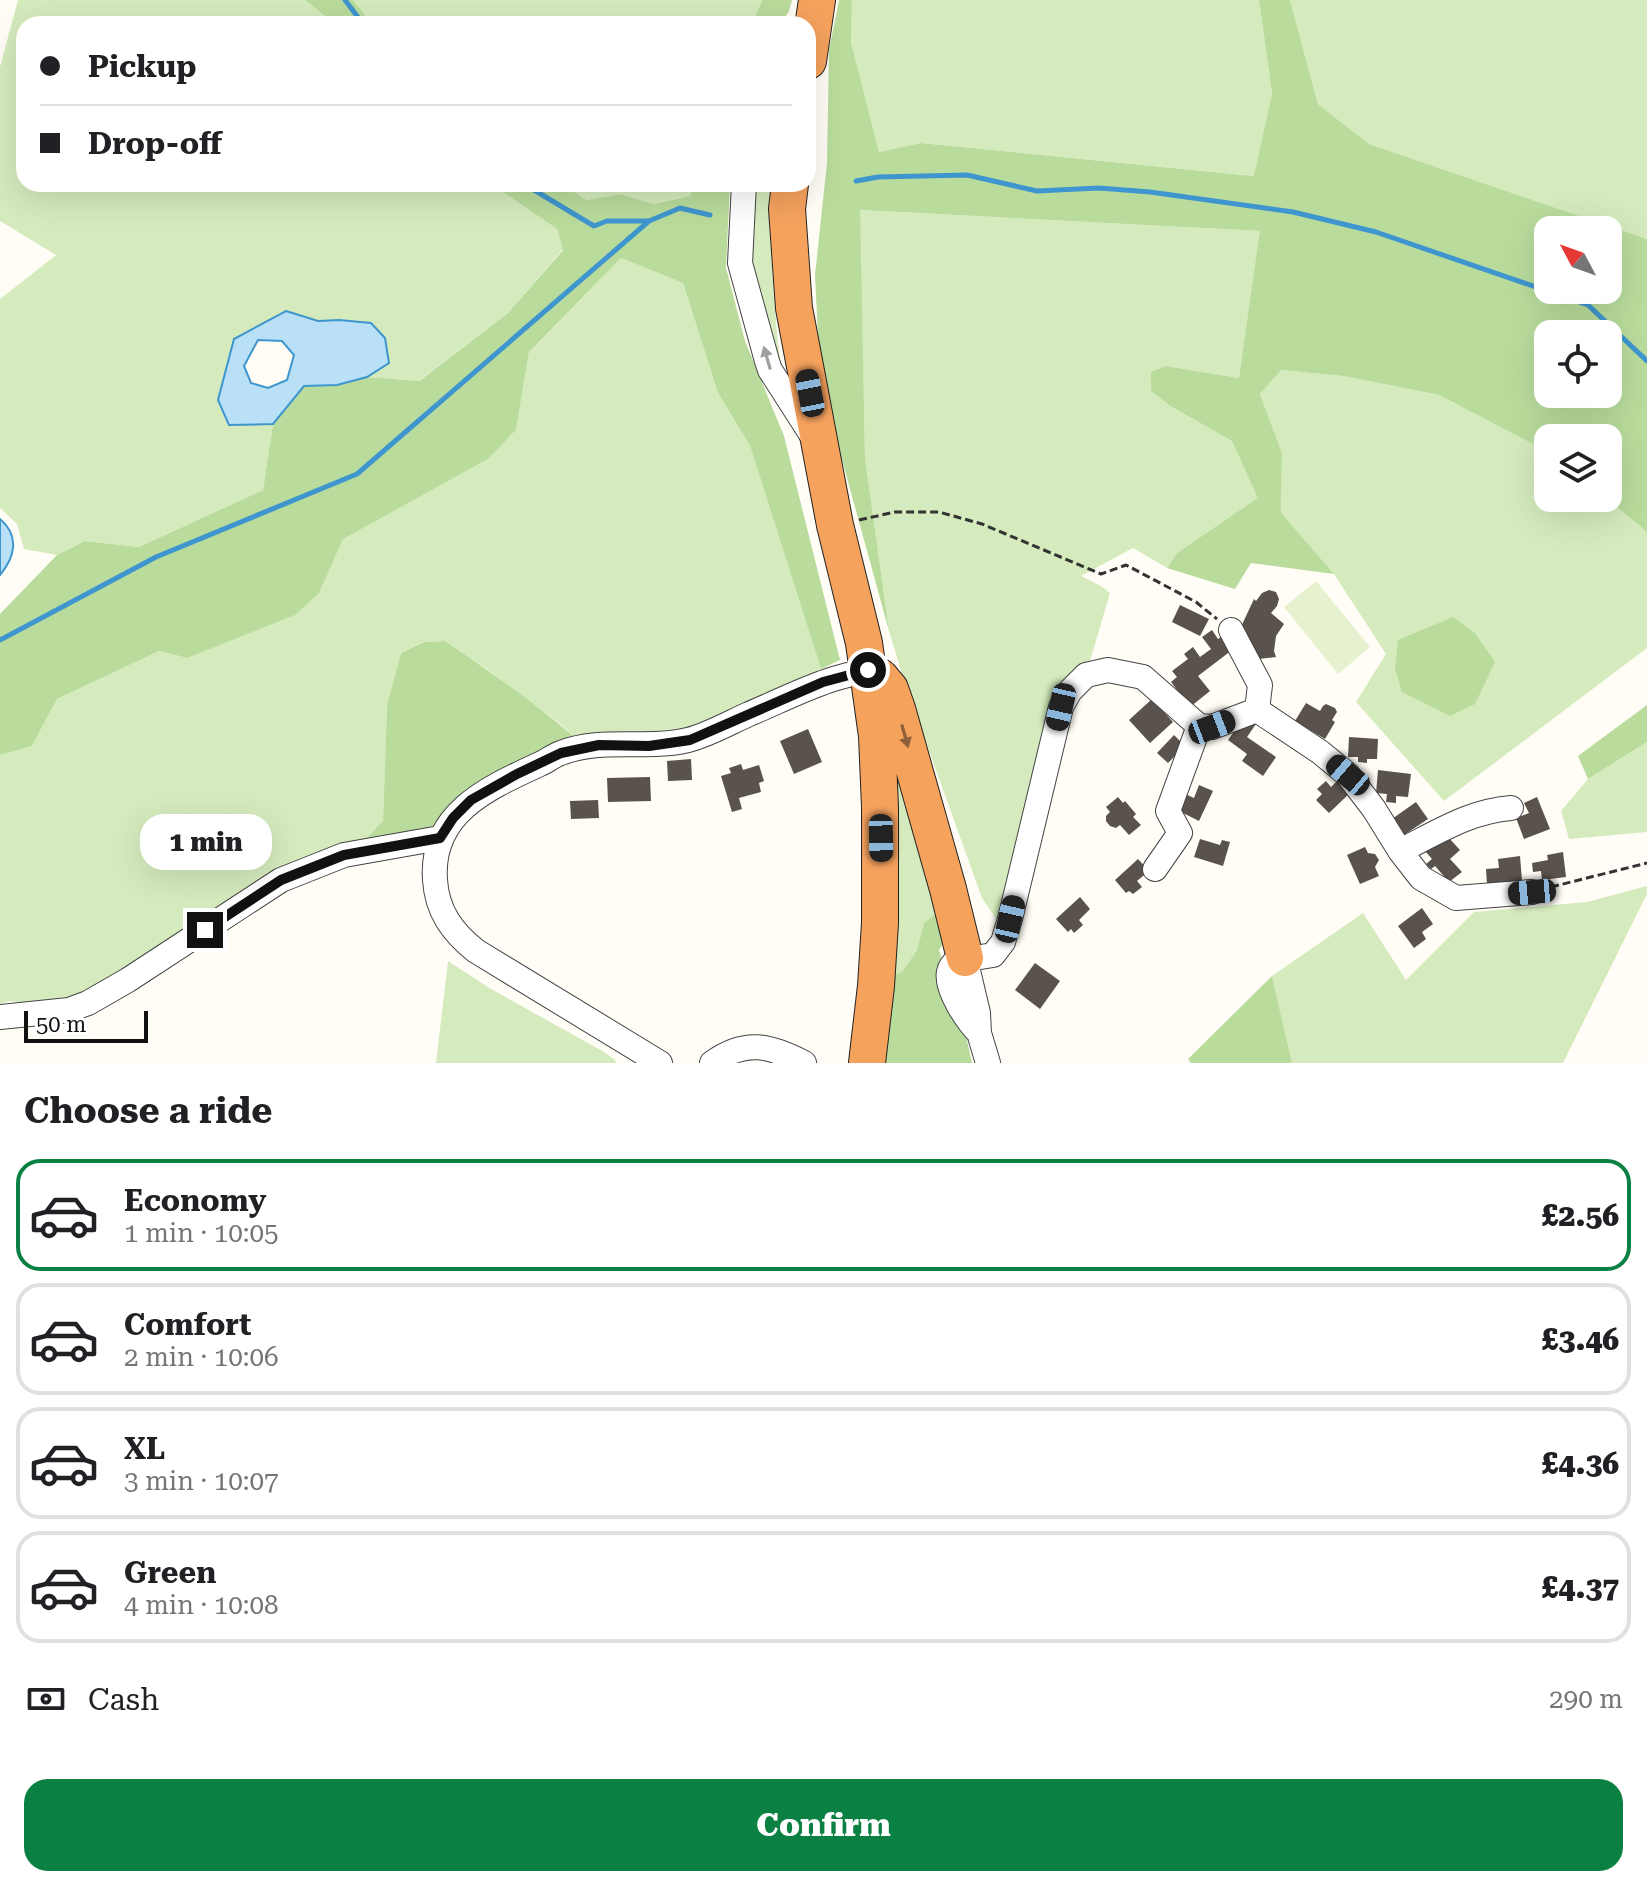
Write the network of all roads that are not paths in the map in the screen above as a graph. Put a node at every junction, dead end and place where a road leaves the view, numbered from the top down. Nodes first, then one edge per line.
1 (744, 192) edge
2 (789, 196) edge
3 (821, 449) junction
4 (1231, 630) road end
5 (868, 670) junction
6 (1257, 710) junction
7 (1199, 726) junction
8 (1511, 808) dead end
9 (440, 838) junction
10 (1400, 851) junction
11 (1155, 869) dead end
12 (1532, 892) road end
13 (965, 958) junction
14 (0, 1017) edge
15 (803, 1062) edge
16 (660, 1063) edge
17 (712, 1063) edge
18 (867, 1063) edge
19 (988, 1063) edge

3 -> 1 street
2 - 3 highway
3 - 5 highway
4 - 6 street
5 - 9 street
5 -> 13 highway
5 - 18 highway
6 - 7 street
6 - 10 street
7 - 11 street
7 - 13 street
8 - 10 street
9 - 14 street
9 - 16 street
10 - 12 street
13 - 19 street
15 - 17 street

